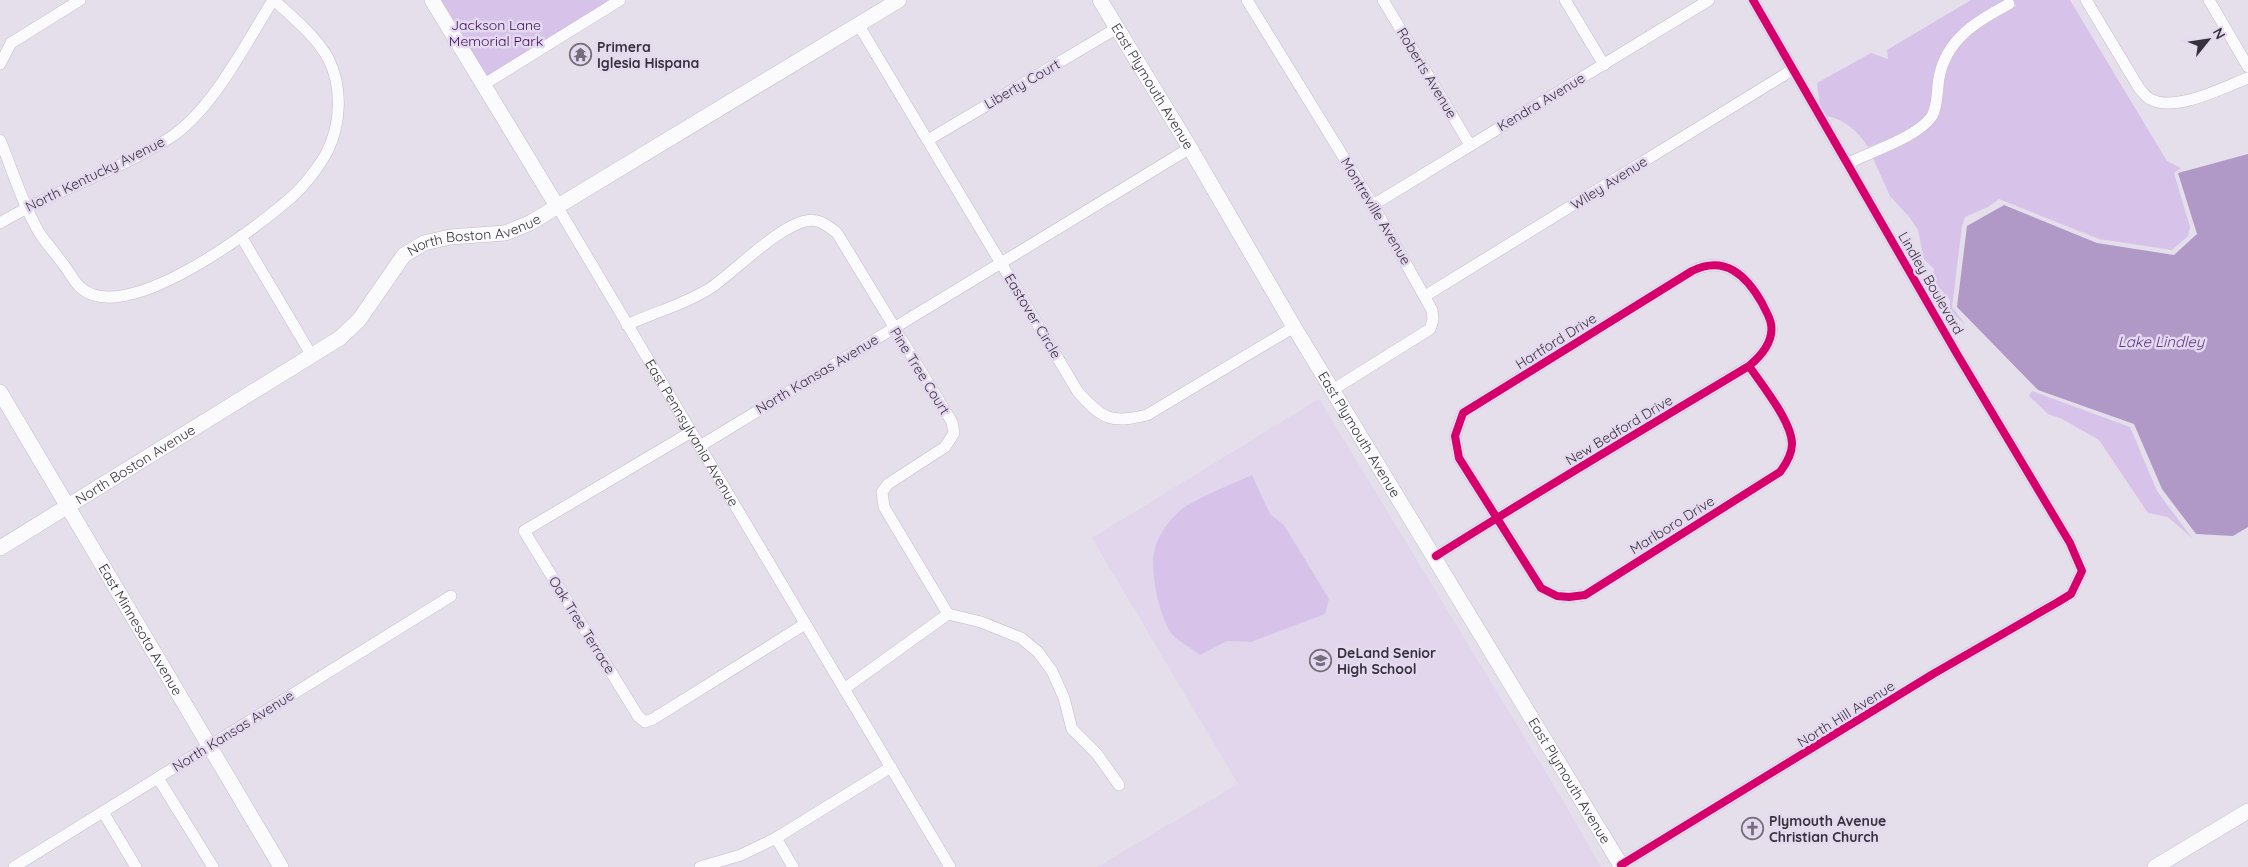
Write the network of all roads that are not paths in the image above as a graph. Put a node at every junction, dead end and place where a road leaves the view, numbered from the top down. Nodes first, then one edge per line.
1 (80, 0) edge
2 (274, 0) edge
3 (432, 0) edge
4 (620, 0) edge
5 (899, 0) edge
6 (1100, 0) edge
7 (1247, 0) edge
8 (1383, 0) edge
9 (1565, 0) edge
10 (1709, 0) edge
11 (1753, 0) edge
12 (2086, 0) edge
13 (2209, 0) edge
14 (2009, 4) dead end
15 (858, 24) junction
16 (1117, 28) junction
17 (0, 64) edge
18 (1604, 64) junction
19 (2248, 67) edge
20 (1792, 70) junction
21 (2248, 78) edge
22 (483, 85) junction
23 (0, 140) edge
24 (928, 140) junction
25 (1470, 145) junction
26 (1190, 148) junction
27 (1847, 164) junction
28 (1373, 205) junction
29 (27, 206) junction
30 (557, 206) junction
31 (0, 223) edge
32 (242, 238) junction
33 (1001, 262) junction
34 (1426, 296) junction
35 (1759, 298) joint
36 (627, 324) junction
37 (1294, 327) junction
38 (893, 328) junction
39 (312, 356) junction
40 (1750, 366) junction
41 (1334, 389) junction
42 (0, 392) edge
43 (691, 432) junction
44 (700, 446) junction
45 (68, 506) junction
46 (1496, 519) junction
47 (0, 548) edge
48 (1436, 556) junction
49 (2079, 579) joint
50 (451, 596) dead end
51 (948, 614) junction
52 (805, 624) junction
53 (844, 689) junction
54 (209, 746) junction
55 (891, 767) junction
56 (158, 778) junction
57 (1120, 785) dead end
58 (2248, 811) edge
59 (102, 812) junction
60 (776, 838) junction
61 (1622, 866) edge
62 (14, 867) edge
63 (136, 867) edge
64 (213, 867) edge
65 (281, 867) edge
66 (700, 867) edge
67 (793, 867) edge
68 (950, 867) edge
69 (2155, 867) edge

1 - 17 street
2 - 29 street, North Kentucky Avenue
2 - 32 street
3 - 22 street, East Pennsylvania Avenue
4 - 22 street
5 - 15 street, North Boston Avenue
6 - 16 street, East Plymouth Avenue
7 - 28 street, Montreville Avenue
8 - 25 street, Roberts Avenue
9 - 18 street
10 - 18 street, Kendra Avenue
11 - 20 street, Lindley Boulevard
12 - 21 street
13 - 19 street
14 - 27 street
15 - 24 street, Eastover Circle
15 - 30 street, North Boston Avenue
16 - 24 street, Liberty Court
16 - 26 street, East Plymouth Avenue
18 - 25 street, Kendra Avenue
20 - 27 street, Lindley Boulevard
20 - 34 street, Wiley Avenue
22 - 30 street, East Pennsylvania Avenue
23 - 29 street
24 - 33 street, Eastover Circle
25 - 28 street, Kendra Avenue
26 - 33 street, North Kansas Avenue
26 - 37 street, East Plymouth Avenue
27 - 49 street, Lindley Boulevard
28 - 34 street, Montreville Avenue
29 - 31 street, North Kentucky Avenue
29 - 32 street
30 - 36 street, East Pennsylvania Avenue
30 - 39 street, North Boston Avenue
32 - 39 street
33 - 37 street, Eastover Circle
33 - 38 street, North Kansas Avenue
34 - 41 street, Montreville Avenue
35 - 40 street, New Bedford Drive
35 - 46 street, Hartford Drive
36 - 38 street, Pine Tree Court
36 - 43 street, East Pennsylvania Avenue
37 - 41 street, East Plymouth Avenue
38 - 44 street, North Kansas Avenue
38 - 51 street, Pine Tree Court
39 - 45 street, North Boston Avenue
40 - 46 street, New Bedford Drive
40 - 46 street, Marlboro Drive
41 - 48 street, East Plymouth Avenue
42 - 45 street, East Minnesota Avenue
43 - 44 street, East Pennsylvania Avenue
43 - 52 street, Oak Tree Terrace
44 - 52 street, East Pennsylvania Avenue
45 - 47 street, North Boston Avenue
45 - 54 street, East Minnesota Avenue
46 - 48 street, New Bedford Drive
48 - 61 street, East Plymouth Avenue
49 - 61 street, North Hill Avenue
50 - 54 street, North Kansas Avenue
51 - 53 street
51 - 57 street
52 - 53 street, East Pennsylvania Avenue
53 - 55 street, East Pennsylvania Avenue
54 - 56 street, North Kansas Avenue
54 - 65 street, East Minnesota Avenue
55 - 60 street
55 - 68 street, East Pennsylvania Avenue
56 - 59 street, North Kansas Avenue
56 - 64 street
58 - 69 street
59 - 62 street, North Kansas Avenue
59 - 63 street
60 - 66 street
60 - 67 street

